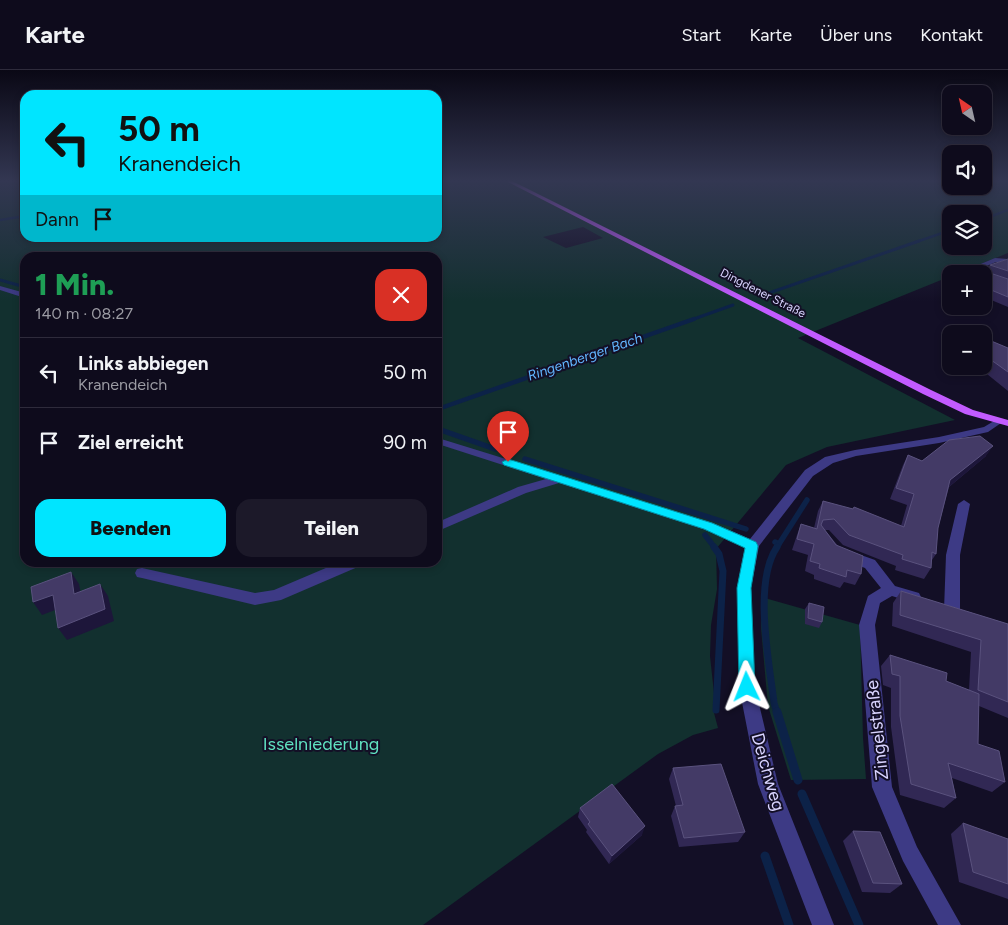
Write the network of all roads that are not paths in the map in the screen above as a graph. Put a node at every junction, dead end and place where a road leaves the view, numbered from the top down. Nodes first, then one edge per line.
1 (587, 221) edge
2 (1008, 261) edge
3 (982, 265) edge
4 (0, 288) edge
5 (20, 294) edge
6 (1004, 422) edge
7 (442, 442) edge
8 (560, 479) junction
9 (964, 504) dead end
10 (442, 525) edge
11 (752, 546) junction
12 (837, 551) edge
13 (343, 567) edge
14 (142, 572) dead end
15 (890, 590) junction
16 (952, 610) junction
17 (971, 616) edge
18 (823, 925) edge
19 (950, 925) edge

1 - 6 main road, Dingdener Straße
2 - 3 street
4 - 5 street
6 - 11 street, Deichweg
7 - 8 street
8 - 10 street
8 - 11 street
9 - 16 street
11 - 18 street, Deichweg
12 - 15 street
13 - 14 street
15 - 16 street
15 - 19 street, Zingelstraße
16 - 17 street

